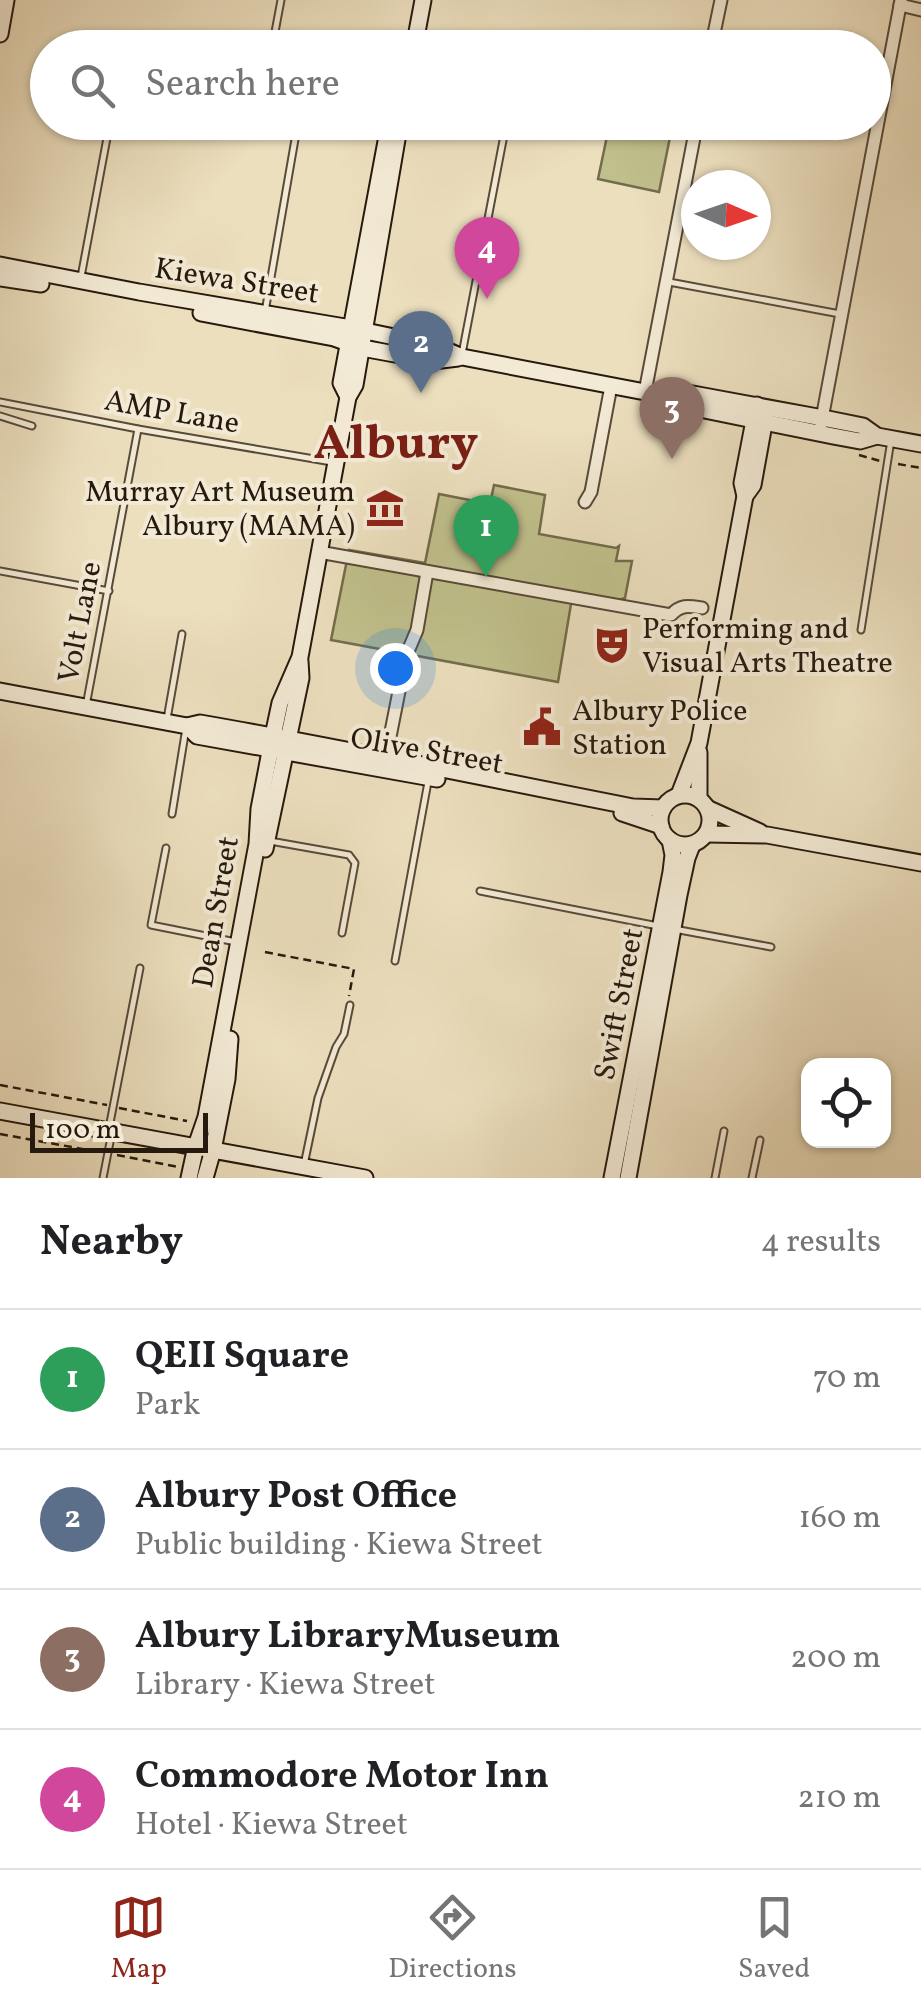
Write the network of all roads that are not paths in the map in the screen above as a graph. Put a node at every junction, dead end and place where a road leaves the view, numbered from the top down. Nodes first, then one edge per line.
1 (281, 0) edge
2 (412, 0) edge
3 (423, 0) edge
4 (720, 0) edge
5 (901, 3) edge
6 (921, 10) edge
7 (7, 11) edge
8 (275, 30) edge
9 (407, 30) edge
10 (417, 30) edge
11 (715, 30) edge
12 (0, 34) edge
13 (891, 56) edge
14 (107, 140) edge
15 (295, 140) edge
16 (387, 140) edge
17 (397, 140) edge
18 (503, 140) edge
19 (694, 140) edge
20 (875, 140) edge
21 (0, 265) edge
22 (0, 278) edge
23 (666, 282) junction
24 (79, 286) junction
25 (842, 314) junction
26 (264, 319) junction
27 (356, 337) junction
28 (462, 357) junction
29 (612, 386) junction
30 (644, 392) junction
31 (0, 402) edge
32 (761, 414) junction
33 (0, 416) edge
34 (32, 426) dead end
35 (821, 426) junction
36 (138, 429) junction
37 (884, 437) junction
38 (921, 444) edge
39 (336, 462) junction
40 (585, 502) dead end
41 (319, 552) junction
42 (0, 570) edge
43 (427, 572) junction
44 (109, 591) junction
45 (702, 608) dead end
46 (861, 630) dead end
47 (182, 634) dead end
48 (0, 690) edge
49 (86, 706) junction
50 (166, 722) junction
51 (186, 726) junction
52 (279, 744) junction
53 (698, 744) junction
54 (386, 757) junction
55 (429, 778) junction
56 (485, 784) junction
57 (678, 796) junction
58 (704, 804) junction
59 (663, 808) junction
60 (172, 814) dead end
61 (665, 833) junction
62 (707, 834) junction
63 (767, 835) junction
64 (267, 841) junction
65 (692, 845) junction
66 (166, 848) dead end
67 (921, 863) edge
68 (480, 891) dead end
69 (667, 928) junction
70 (342, 933) dead end
71 (239, 942) junction
72 (771, 947) dead end
73 (395, 961) dead end
74 (140, 968) dead end
75 (350, 1005) road end
76 (633, 1106) junction
77 (0, 1111) edge
78 (110, 1131) junction
79 (724, 1132) dead end
80 (760, 1140) dead end
81 (205, 1148) junction
82 (303, 1166) junction
83 (184, 1172) edge
84 (104, 1178) edge
85 (205, 1178) edge
86 (365, 1178) edge
87 (612, 1178) edge
88 (628, 1178) edge
89 (715, 1178) edge
90 (752, 1178) edge

1 - 8 lane
2 - 9 street
3 - 10 street
4 - 11 street
5 - 6 street
5 - 13 street
7 - 12 street
14 - 24 lane
15 - 26 lane
16 - 27 street, Dean Street
17 - 27 street, Dean Street
18 - 28 lane
19 - 23 street
20 - 25 street
21 - 24 street, Kiewa Street
22 - 24 street, Kiewa Street
23 - 25 lane
23 - 30 street
24 - 26 street, Kiewa Street
25 - 35 street
26 - 27 street, Kiewa Street
27 - 28 street, Kiewa Street
27 - 39 street, Dean Street
28 - 29 street, Kiewa Street
29 - 30 street, Kiewa Street
29 - 40 street
30 - 32 street, Kiewa Street
31 - 36 lane, AMP Lane
32 - 35 street, Kiewa Street
32 - 53 street
33 - 34 lane
35 - 37 street, Kiewa Street
36 - 39 lane, AMP Lane
36 - 44 lane, Volt Lane
37 - 38 street, Kiewa Street
37 - 46 lane
39 - 41 street, Dean Street
41 - 43 street
41 - 52 street, Dean Street
42 - 44 lane
43 - 45 street
43 - 54 street
44 - 49 lane, Volt Lane
47 - 50 lane
48 - 49 street, Olive Street
49 - 50 street, Olive Street
50 - 51 street, Olive Street
51 - 52 street, Olive Street
51 - 60 lane
52 - 54 street, Olive Street
52 - 55 street, Olive Street
52 - 64 street, Dean Street
52 - 71 street, Dean Street
53 - 57 street
53 - 58 street
54 - 56 street, Olive Street
55 - 56 street, Olive Street
55 - 73 lane
56 - 59 street, Olive Street
56 - 61 street, Olive Street
57 - 58 street
57 - 59 street
58 - 62 street
58 - 63 street
59 - 61 street
61 - 65 street
61 - 69 street, Swift Street
62 - 63 street
62 - 65 street
63 - 67 street
64 - 70 lane
64 - 81 street, Dean Street
65 - 69 street, Swift Street
66 - 71 lane
68 - 69 lane
69 - 72 lane
69 - 76 street, Swift Street
71 - 81 street, Dean Street
74 - 78 lane
75 - 82 lane
76 - 87 street, Swift Street
76 - 88 street, Swift Street
77 - 78 street
78 - 81 street
78 - 84 lane
79 - 89 lane
80 - 90 lane
81 - 82 street
81 - 83 street, Dean Street
81 - 85 street, Dean Street
82 - 86 street

